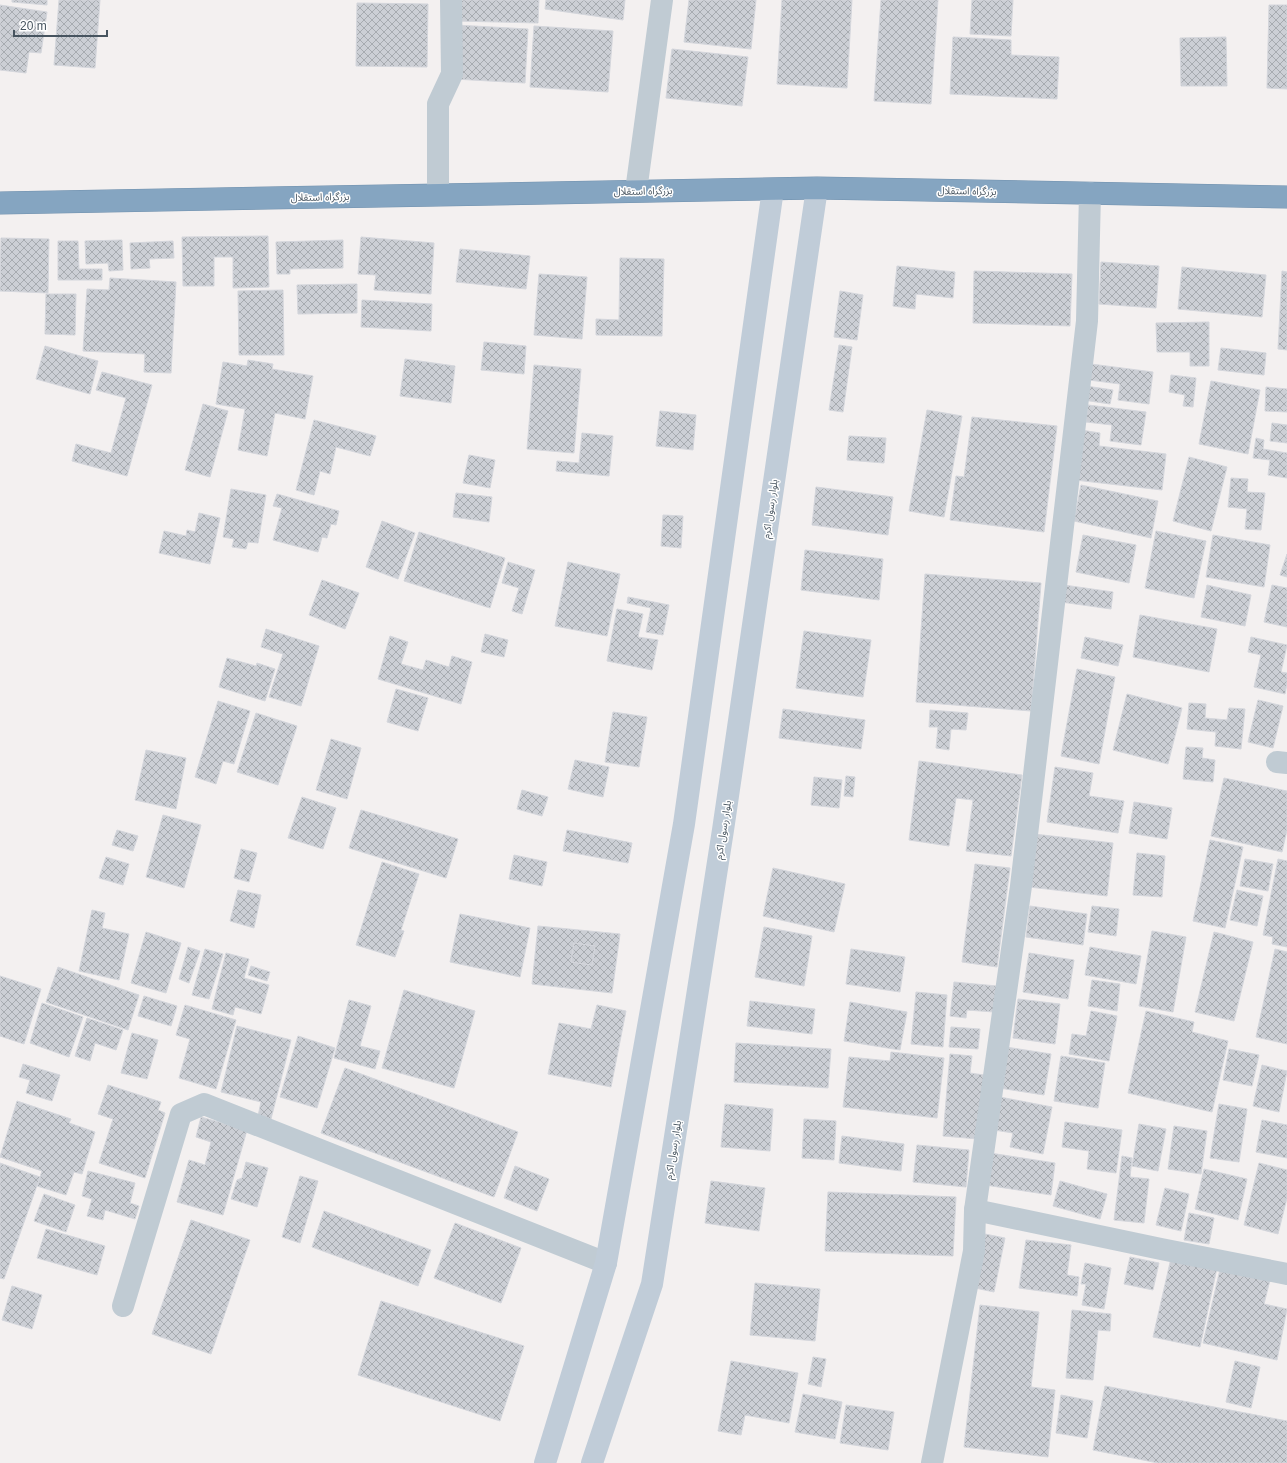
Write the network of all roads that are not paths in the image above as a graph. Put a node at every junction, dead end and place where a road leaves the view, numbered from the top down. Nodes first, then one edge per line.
1 (451, 0) edge
2 (662, 0) edge
3 (818, 188) junction
4 (773, 189) junction
5 (636, 191) junction
6 (1090, 193) junction
7 (438, 195) junction
8 (1287, 196) edge
9 (0, 203) edge
10 (975, 1210) junction
11 (606, 1262) junction
12 (1287, 1274) edge
13 (123, 1306) dead end
14 (545, 1463) edge
15 (592, 1463) edge
16 (932, 1463) edge

1 - 7 street
2 - 5 street
3 - 4 highway, بزرگراه استقلال
3 - 6 highway, بزرگراه استقلال
3 - 15 main road, بلوار رسول اکرم
4 - 5 highway, بزرگراه استقلال
4 - 11 main road
5 - 7 highway, بزرگراه استقلال
6 - 8 highway, بزرگراه استقلال
6 - 10 street
7 - 9 highway, بزرگراه استقلال
10 - 12 street
10 - 16 street
11 - 13 street
11 - 14 main road

